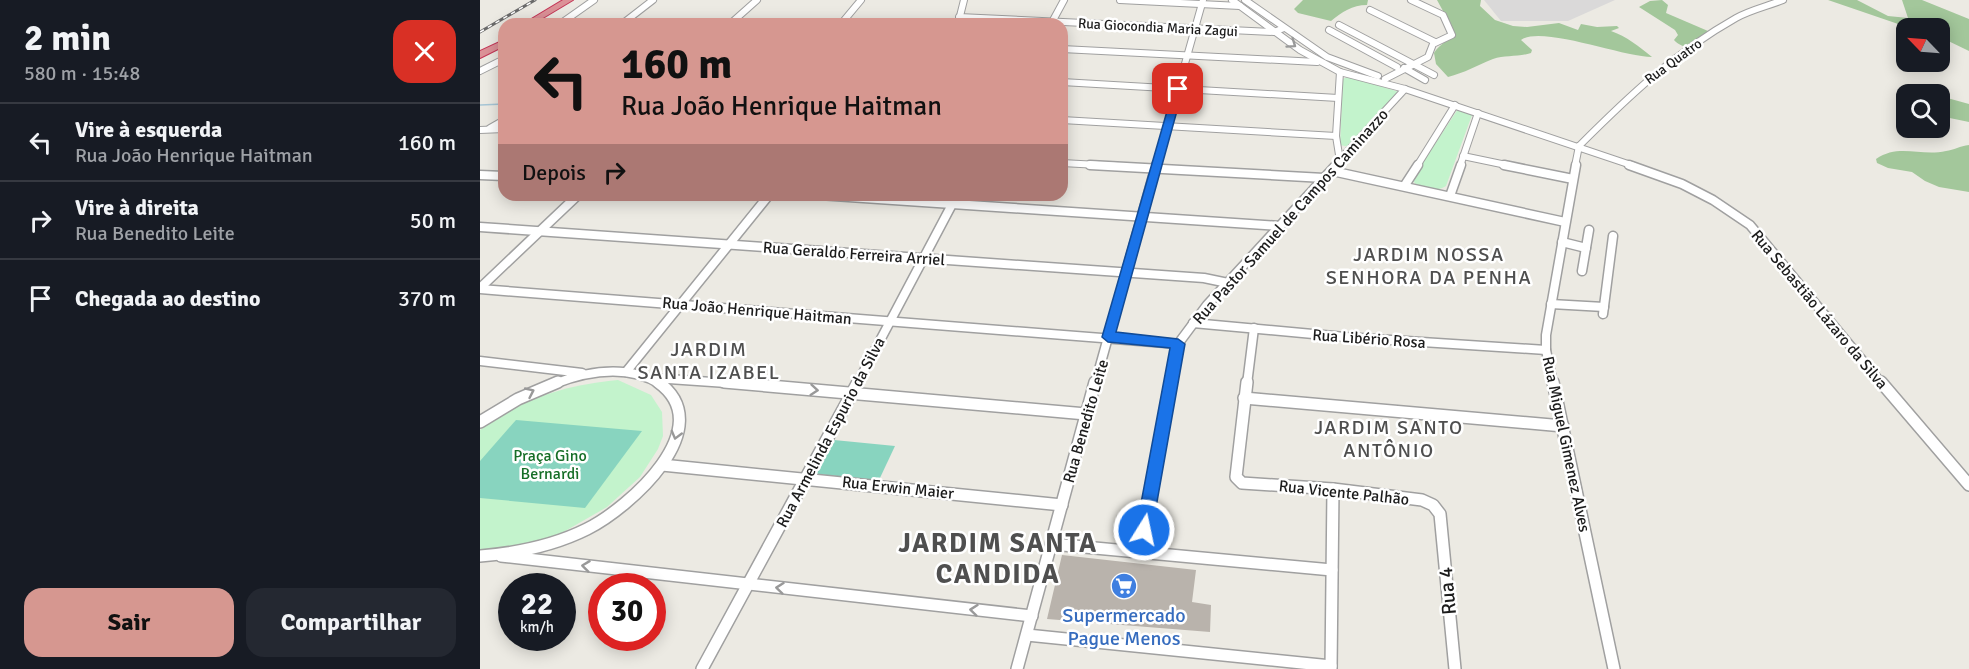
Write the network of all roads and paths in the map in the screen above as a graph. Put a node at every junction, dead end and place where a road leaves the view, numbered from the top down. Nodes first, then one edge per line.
1 (569, 0) edge
2 (579, 0) edge
3 (594, 0) edge
4 (653, 0) edge
5 (757, 0) edge
6 (861, 0) edge
7 (964, 0) edge
8 (1064, 0) edge
9 (1120, 0) edge
10 (1232, 0) edge
11 (1245, 0) edge
12 (1411, 0) edge
13 (1783, 0) edge
14 (1203, 2) edge
15 (1241, 6) junction
16 (1370, 10) dead end
17 (538, 18) edge
18 (548, 18) edge
19 (568, 18) edge
20 (630, 18) edge
21 (737, 18) edge
22 (846, 18) edge
23 (960, 18) edge
24 (1055, 18) edge
25 (1068, 24) edge
26 (1339, 25) dead end
27 (1284, 28) junction
28 (1196, 29) junction
29 (1329, 30) dead end
30 (1274, 32) junction
31 (498, 40) edge
32 (1435, 42) junction
33 (498, 46) edge
34 (480, 49) edge
35 (1068, 49) edge
36 (480, 55) edge
37 (1188, 56) junction
38 (498, 62) edge
39 (1319, 62) junction
40 (1413, 64) junction
41 (1401, 68) junction
42 (480, 71) edge
43 (1340, 72) junction
44 (1434, 75) dead end
45 (1382, 78) junction
46 (1425, 80) dead end
47 (1068, 82) edge
48 (1402, 88) junction
49 (1178, 89) junction
50 (1338, 98) junction
51 (1455, 105) junction
52 (1478, 113) junction
53 (1068, 120) edge
54 (498, 123) edge
55 (1167, 126) junction
56 (490, 128) junction
57 (498, 129) edge
58 (480, 130) edge
59 (1336, 136) junction
60 (1579, 146) junction
61 (1463, 156) junction
62 (1340, 161) junction
63 (1068, 163) edge
64 (1155, 169) junction
65 (1332, 171) junction
66 (480, 175) edge
67 (498, 176) edge
68 (1324, 178) junction
69 (1573, 179) junction
70 (1405, 186) junction
71 (1449, 196) junction
72 (572, 201) edge
73 (764, 201) edge
74 (954, 201) edge
75 (966, 201) edge
76 (1141, 217) junction
77 (1565, 222) junction
78 (1280, 226) junction
79 (480, 227) edge
80 (1588, 230) dead end
81 (540, 232) junction
82 (1613, 236) dead end
83 (1562, 242) junction
84 (729, 245) junction
85 (1586, 248) junction
86 (926, 258) junction
87 (1582, 271) dead end
88 (1126, 272) junction
89 (1228, 283) junction
90 (480, 288) edge
91 (680, 303) junction
92 (1551, 304) junction
93 (890, 320) junction
94 (1193, 323) junction
95 (1254, 328) junction
96 (1108, 337) junction
97 (1178, 344) junction
98 (1546, 350) junction
99 (480, 362) edge
100 (626, 372) junction
101 (589, 373) junction
102 (651, 378) junction
103 (852, 394) junction
104 (1244, 398) junction
105 (1086, 414) junction
106 (480, 422) edge
107 (1563, 426) junction
108 (662, 465) junction
109 (807, 478) junction
110 (1969, 485) edge
111 (1333, 489) junction
112 (1062, 505) junction
113 (1440, 514) joint
114 (1052, 544) junction
115 (1140, 552) junction
116 (480, 556) edge
117 (501, 556) junction
118 (1332, 570) junction
119 (748, 584) junction
120 (1032, 616) junction
121 (1027, 635) junction
122 (1331, 668) edge
123 (702, 669) edge
124 (1017, 669) edge
125 (1455, 669) edge
126 (1614, 669) edge

1 - 17 highway
2 - 18 highway
3 - 19 street
4 - 20 street
5 - 21 street
6 - 22 street
7 - 23 street
8 - 24 street
9 - 14 street
10 - 15 street, Rua Sebastião Lázaro da Silva
11 - 27 street, Rua Sebastião Lázaro da Silva
12 - 32 street
13 - 60 street, Rua Quatro
14 - 15 street
14 - 28 street, Rua Benedito Leite
15 - 30 street, Rua Sebastião Lázaro da Silva
16 - 32 street
25 - 28 street, Rua Giocondia Maria Zagui
26 - 40 street
27 - 30 street, Rua Giocondia Maria Zagui
27 - 45 street, Rua Sebastião Lázaro da Silva
28 - 30 street, Rua Giocondia Maria Zagui
28 - 37 street, Rua Benedito Leite
29 - 41 street
30 -> 39 street, Rua Sebastião Lázaro da Silva
31 - 34 highway
32 - 40 street
33 - 36 highway
35 - 37 street
37 - 39 street
37 - 49 street, Rua Benedito Leite
38 - 42 street
39 - 43 street, Rua Sebastião Lázaro da Silva
40 - 41 street
40 - 44 street
41 - 45 street
41 - 46 street
43 - 48 street, Rua Sebastião Lázaro da Silva
43 - 50 street
45 - 48 street, Rua Sebastião Lázaro da Silva
47 - 49 street
48 - 51 street, Rua Sebastião Lázaro da Silva
48 - 62 street, Rua Pastor Samuel de Campos Caminazzo
49 - 50 street
49 - 55 street, Rua Benedito Leite
50 - 59 street
51 - 52 street, Rua Sebastião Lázaro da Silva
51 - 70 street
52 - 60 street, Rua Sebastião Lázaro da Silva
52 - 61 street
53 - 55 street
54 - 56 street
55 - 59 street
55 - 64 street, Rua Benedito Leite
56 - 57 street
56 - 58 street
59 - 62 street
60 - 69 street, Rua Miguel Gimenez Alves
60 - 110 street, Rua Sebastião Lázaro da Silva
61 - 69 street
61 - 71 street
62 - 65 street, Rua Pastor Samuel de Campos Caminazzo
63 - 64 street
64 - 68 street
64 - 76 street, Rua Benedito Leite
65 - 68 street, Rua Pastor Samuel de Campos Caminazzo
65 - 70 street
66 - 67 street
68 - 78 street, Rua Pastor Samuel de Campos Caminazzo
69 - 77 street, Rua Miguel Gimenez Alves
70 - 71 street
71 - 77 street
72 - 81 street
73 - 84 street
74 - 86 street, Rua Armelinda Espurio da Silva
75 - 76 street
76 - 78 street
76 - 88 street, Rua Benedito Leite
77 - 83 street, Rua Miguel Gimenez Alves
78 - 89 street, Rua Pastor Samuel de Campos Caminazzo
79 - 81 street, Rua Geraldo Ferreira Arriel
80 - 85 street
81 - 84 street, Rua Geraldo Ferreira Arriel
81 - 90 street
82 - 92 street
83 - 85 street
83 - 92 street, Rua Miguel Gimenez Alves
84 - 86 street, Rua Geraldo Ferreira Arriel
84 - 91 street
85 - 87 street
86 - 88 street, Rua Geraldo Ferreira Arriel
86 - 93 street, Rua Armelinda Espurio da Silva
88 - 89 street, Rua Geraldo Ferreira Arriel
88 - 96 street, Rua Benedito Leite
89 - 94 street, Rua Pastor Samuel de Campos Caminazzo
90 - 91 street, Rua João Henrique Haitman
91 - 93 street, Rua João Henrique Haitman
91 - 100 street
92 - 98 street, Rua Miguel Gimenez Alves
93 - 96 street, Rua João Henrique Haitman
93 - 103 street, Rua Armelinda Espurio da Silva
94 - 95 street, Rua Libério Rosa
94 - 97 street, Rua Pastor Samuel de Campos Caminazzo
95 - 98 street, Rua Libério Rosa
95 - 104 street
96 - 97 street, Rua João Henrique Haitman
96 - 105 street, Rua Benedito Leite
97 - 115 street
98 - 107 street, Rua Miguel Gimenez Alves
99 - 101 street
100 - 101 street
100 - 102 street
106 -> 101 street
102 -> 103 street
102 -> 108 street
103 - 105 street
103 - 109 street, Rua Armelinda Espurio da Silva
104 - 107 street
104 - 111 street, Rua Vicente Palhão
105 - 112 street, Rua Benedito Leite
107 - 126 street, Rua Miguel Gimenez Alves
108 - 109 street, Rua Erwin Maier
108 - 117 street
109 - 112 street, Rua Erwin Maier
109 - 119 street, Rua Armelinda Espurio da Silva
111 - 113 street, Rua Vicente Palhão
111 - 118 street
112 - 114 street, Rua Benedito Leite
113 - 125 street, Rua 4
114 - 115 street
114 - 120 street, Rua Benedito Leite
115 - 118 street
116 - 117 street
119 -> 117 street
118 - 122 street
120 -> 119 street
119 - 123 street, Rua Armelinda Espurio da Silva
120 - 121 street, Rua Benedito Leite
121 - 122 street
121 - 124 street, Rua Benedito Leite

